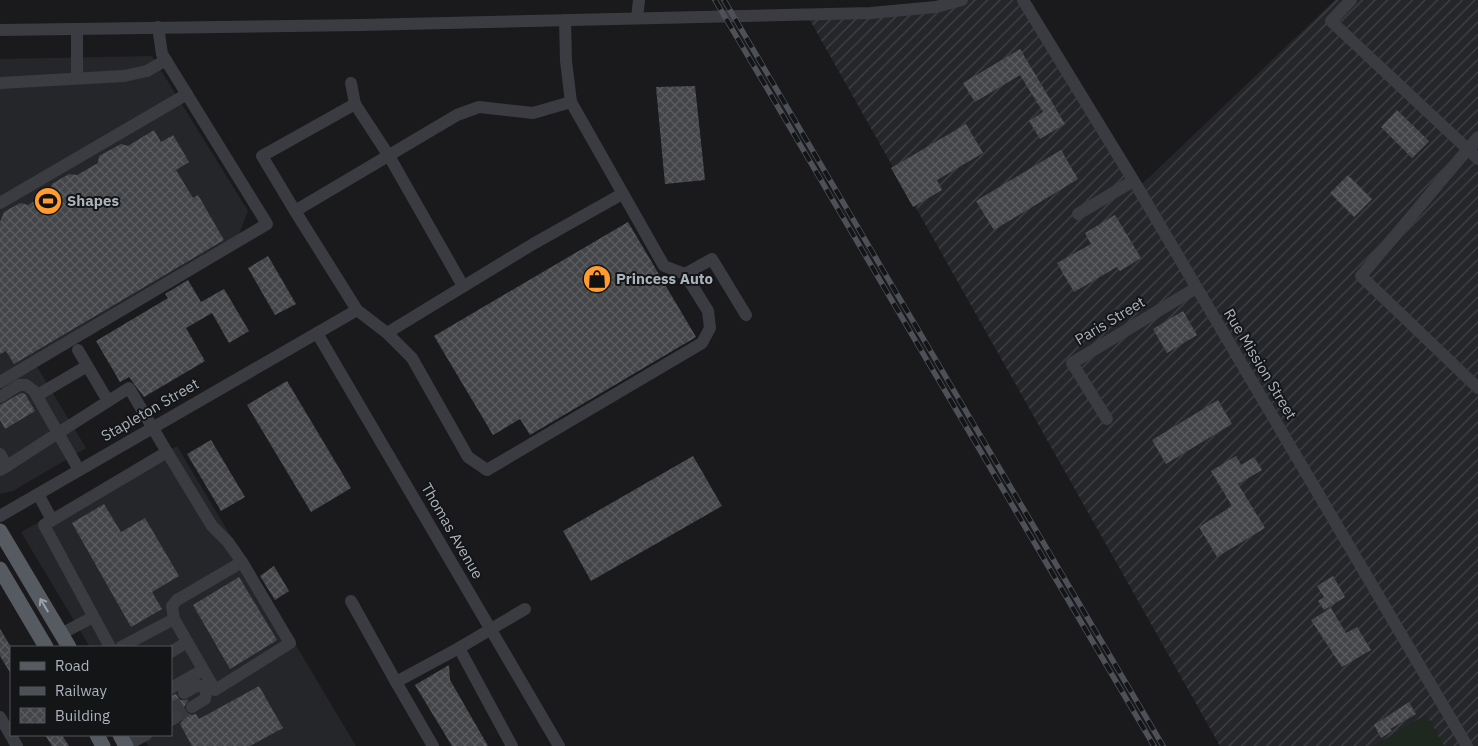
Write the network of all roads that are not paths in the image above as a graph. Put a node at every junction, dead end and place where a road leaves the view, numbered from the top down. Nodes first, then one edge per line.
1 (639, 0) edge
2 (962, 0) edge
3 (1023, 0) edge
4 (1351, 0) edge
5 (637, 18) junction
6 (565, 20) junction
7 (2, 27) edge
8 (158, 27) junction
9 (77, 28) junction
10 (166, 60) junction
11 (77, 78) junction
12 (0, 82) edge
13 (351, 83) dead end
14 (187, 94) junction
15 (571, 102) junction
16 (355, 104) junction
17 (1478, 137) edge
18 (1467, 149) junction
19 (389, 156) junction
20 (1478, 159) edge
21 (1133, 181) junction
22 (622, 194) junction
23 (0, 203) edge
24 (295, 211) junction
25 (1078, 214) dead end
26 (685, 274) junction
27 (463, 286) junction
28 (1196, 288) junction
29 (357, 310) junction
30 (746, 315) dead end
31 (317, 333) junction
32 (387, 333) junction
33 (78, 350) dead end
34 (87, 366) junction
35 (0, 382) edge
36 (1478, 388) edge
37 (43, 392) dead end
38 (0, 397) edge
39 (108, 401) junction
40 (1107, 419) dead end
41 (152, 427) junction
42 (58, 432) junction
43 (167, 452) junction
44 (0, 454) edge
45 (3, 468) edge
46 (79, 470) junction
47 (38, 494) junction
48 (0, 516) edge
49 (52, 520) junction
50 (0, 531) edge
51 (242, 562) junction
52 (0, 570) edge
53 (351, 601) dead end
54 (525, 608) dead end
55 (93, 618) junction
56 (174, 619) junction
57 (491, 630) junction
58 (61, 634) junction
59 (187, 642) junction
60 (45, 646) edge
61 (68, 646) edge
62 (109, 646) edge
63 (123, 646) edge
64 (459, 648) junction
65 (172, 651) edge
66 (203, 670) junction
67 (396, 682) junction
68 (209, 687) junction
69 (184, 697) edge
70 (0, 717) edge
71 (10, 734) edge
72 (144, 736) edge
73 (126, 746) edge
74 (433, 746) edge
75 (512, 746) edge
76 (559, 746) edge
77 (1467, 746) edge

1 - 5 street
2 - 5 street
3 - 21 street, Rue Mission Street
4 - 18 street
5 - 6 street
6 - 8 street
6 - 15 street
7 - 9 street
8 - 9 street
8 - 10 street
9 - 11 street
10 - 11 street
10 - 14 street
11 - 12 street
13 - 16 street
14 - 23 street
14 - 35 street
15 - 19 street
15 - 22 street
16 - 19 street
16 - 24 street
17 - 18 street
18 - 20 street
18 - 36 street
19 - 24 street
19 - 27 street
21 - 25 street
21 - 28 street, Rue Mission Street
22 - 26 street
22 - 27 street
24 - 29 street
26 - 30 street
26 - 32 street
27 - 32 street
28 - 40 street, Paris Street
28 - 77 street, Rue Mission Street
29 - 31 street, Stapleton Street
29 - 32 street
31 - 41 street, Stapleton Street
31 - 57 street, Thomas Avenue
33 - 34 street
34 - 37 street
34 - 39 street
38 - 42 street
39 - 41 street
39 - 42 street
41 - 43 street
41 - 46 street, Stapleton Street
42 - 45 street
42 - 46 street
43 - 49 street
43 - 51 street
44 - 45 street
46 - 47 street, Stapleton Street
47 - 48 street, Stapleton Street
47 - 49 street
49 - 55 street
58 -> 50 main road
51 - 56 street
51 - 68 street
52 - 60 main road
53 - 67 street
54 - 57 street
55 - 58 street
55 - 62 street
56 - 59 street
56 - 63 street
57 - 64 street
57 - 76 street, Thomas Avenue
58 - 61 main road
59 - 65 street
59 - 66 street
64 - 67 street
64 - 75 street
66 - 68 street
66 - 69 street
67 - 74 street
68 - 69 street
70 - 71 street
72 - 73 street

